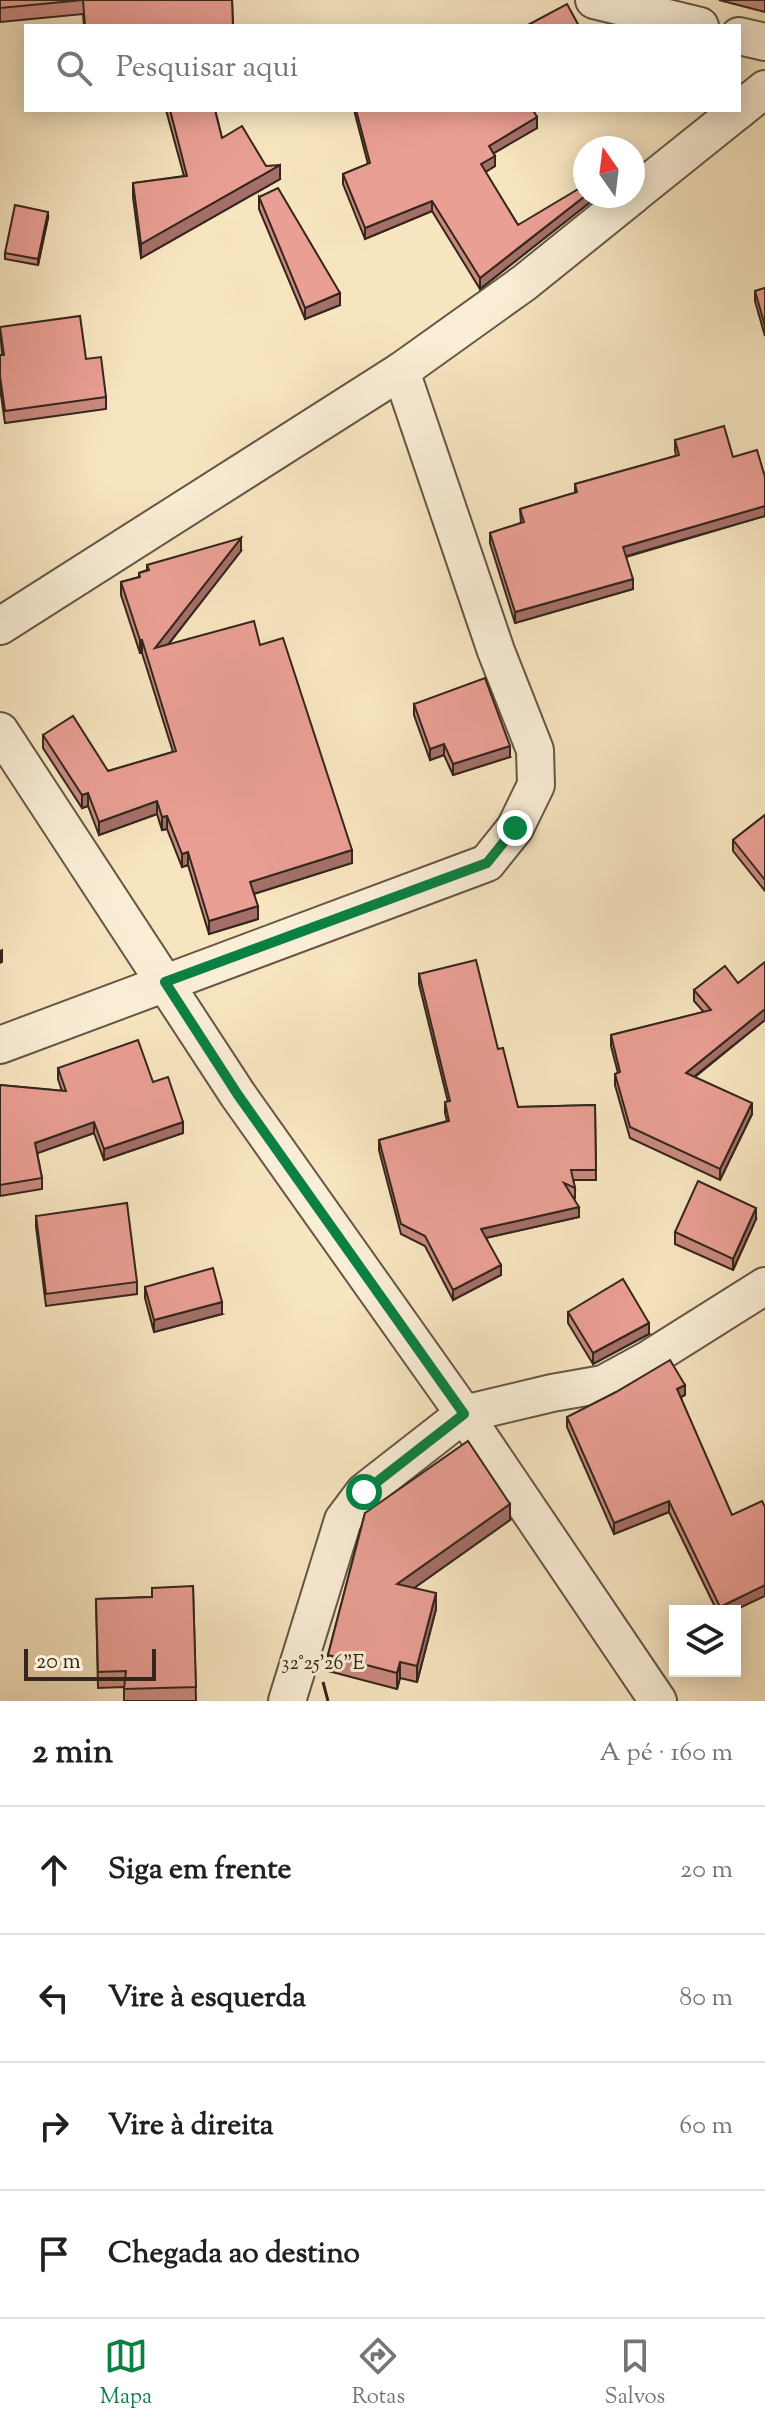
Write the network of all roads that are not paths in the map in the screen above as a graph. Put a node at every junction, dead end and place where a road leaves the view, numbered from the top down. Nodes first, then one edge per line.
1 (594, 0) edge
2 (692, 24) edge
3 (741, 36) edge
4 (765, 42) edge
5 (765, 89) edge
6 (741, 108) edge
7 (737, 112) edge
8 (645, 186) edge
9 (617, 208) edge
10 (401, 371) junction
11 (2, 620) edge
12 (0, 731) edge
13 (165, 982) junction
14 (0, 1045) edge
15 (765, 1286) edge
16 (464, 1414) junction
17 (287, 1701) edge
18 (658, 1701) edge

1 - 2 street
3 - 4 street
5 - 6 street
7 - 8 street
9 - 10 street
10 - 11 street
10 - 13 street
12 - 13 street
13 - 14 street
13 - 16 street
15 - 16 street
16 - 17 street
16 - 18 street

